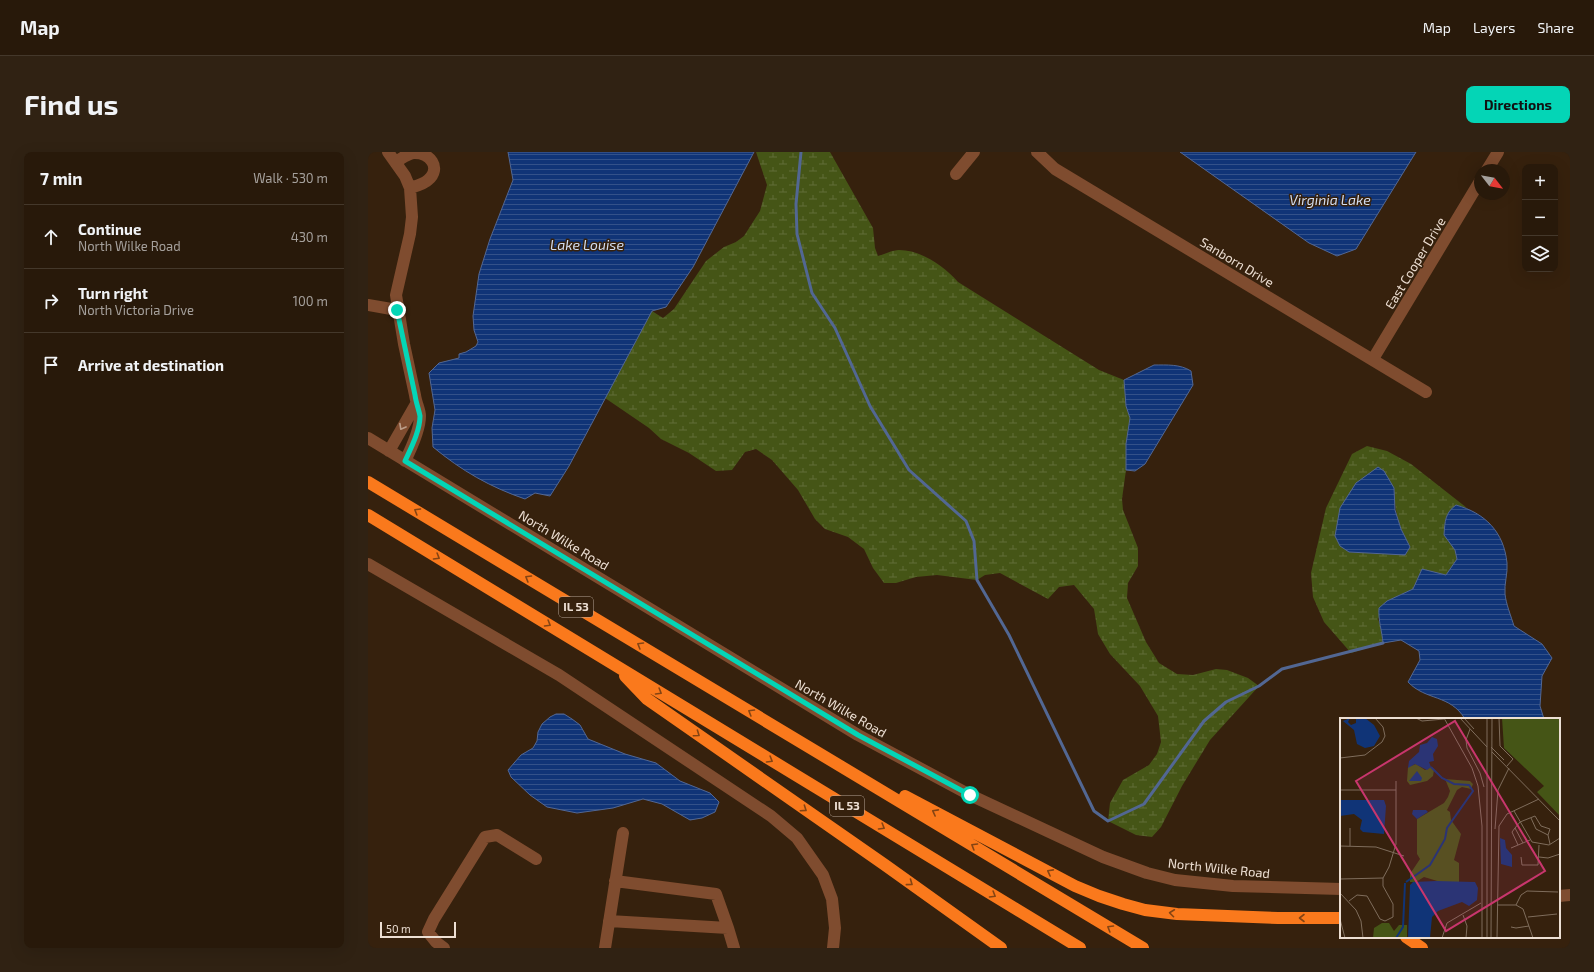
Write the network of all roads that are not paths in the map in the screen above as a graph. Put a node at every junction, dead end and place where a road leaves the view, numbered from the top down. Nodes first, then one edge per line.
1 (974, 152) edge
2 (1038, 152) edge
3 (1498, 152) edge
4 (392, 157) edge
5 (1491, 164) edge
6 (956, 174) dead end
7 (410, 188) junction
8 (1474, 191) edge
9 (368, 305) edge
10 (397, 310) junction
11 (1373, 359) junction
12 (1426, 392) dead end
13 (416, 404) junction
14 (368, 438) edge
15 (389, 451) junction
16 (405, 461) junction
17 (368, 482) edge
18 (368, 514) edge
19 (368, 564) edge
20 (614, 665) junction
21 (785, 732) junction
22 (623, 833) dead end
23 (536, 859) dead end
24 (615, 881) junction
25 (1340, 889) edge
26 (1570, 895) edge
27 (1560, 896) edge
28 (1340, 918) edge
29 (609, 921) junction
30 (728, 928) junction
31 (1407, 938) edge
32 (444, 948) edge
33 (605, 948) edge
34 (734, 948) edge
35 (833, 948) edge
36 (1001, 948) edge
37 (1080, 948) edge
38 (1143, 948) edge
39 (1422, 948) edge

1 - 6 street
2 - 11 street, Sanborn Drive
3 - 5 street
4 - 7 street
4 - 7 street
7 - 10 street
8 - 11 street, East Cooper Drive
9 - 10 street
10 - 13 street
11 - 12 street, Sanborn Drive
13 -> 15 street
13 - 16 street
14 - 15 street, North Wilke Road
15 - 16 street, North Wilke Road
16 - 25 street, North Wilke Road
21 -> 17 highway, IL 53
18 -> 20 highway, IL 53
19 - 35 street
20 -> 36 highway
20 -> 37 highway, IL 53
28 -> 21 highway
38 -> 21 highway, IL 53
22 - 24 street
23 - 32 street
24 - 29 street
24 - 30 street
26 - 27 street
29 - 30 street
29 - 33 street
30 - 34 street
31 - 39 highway

